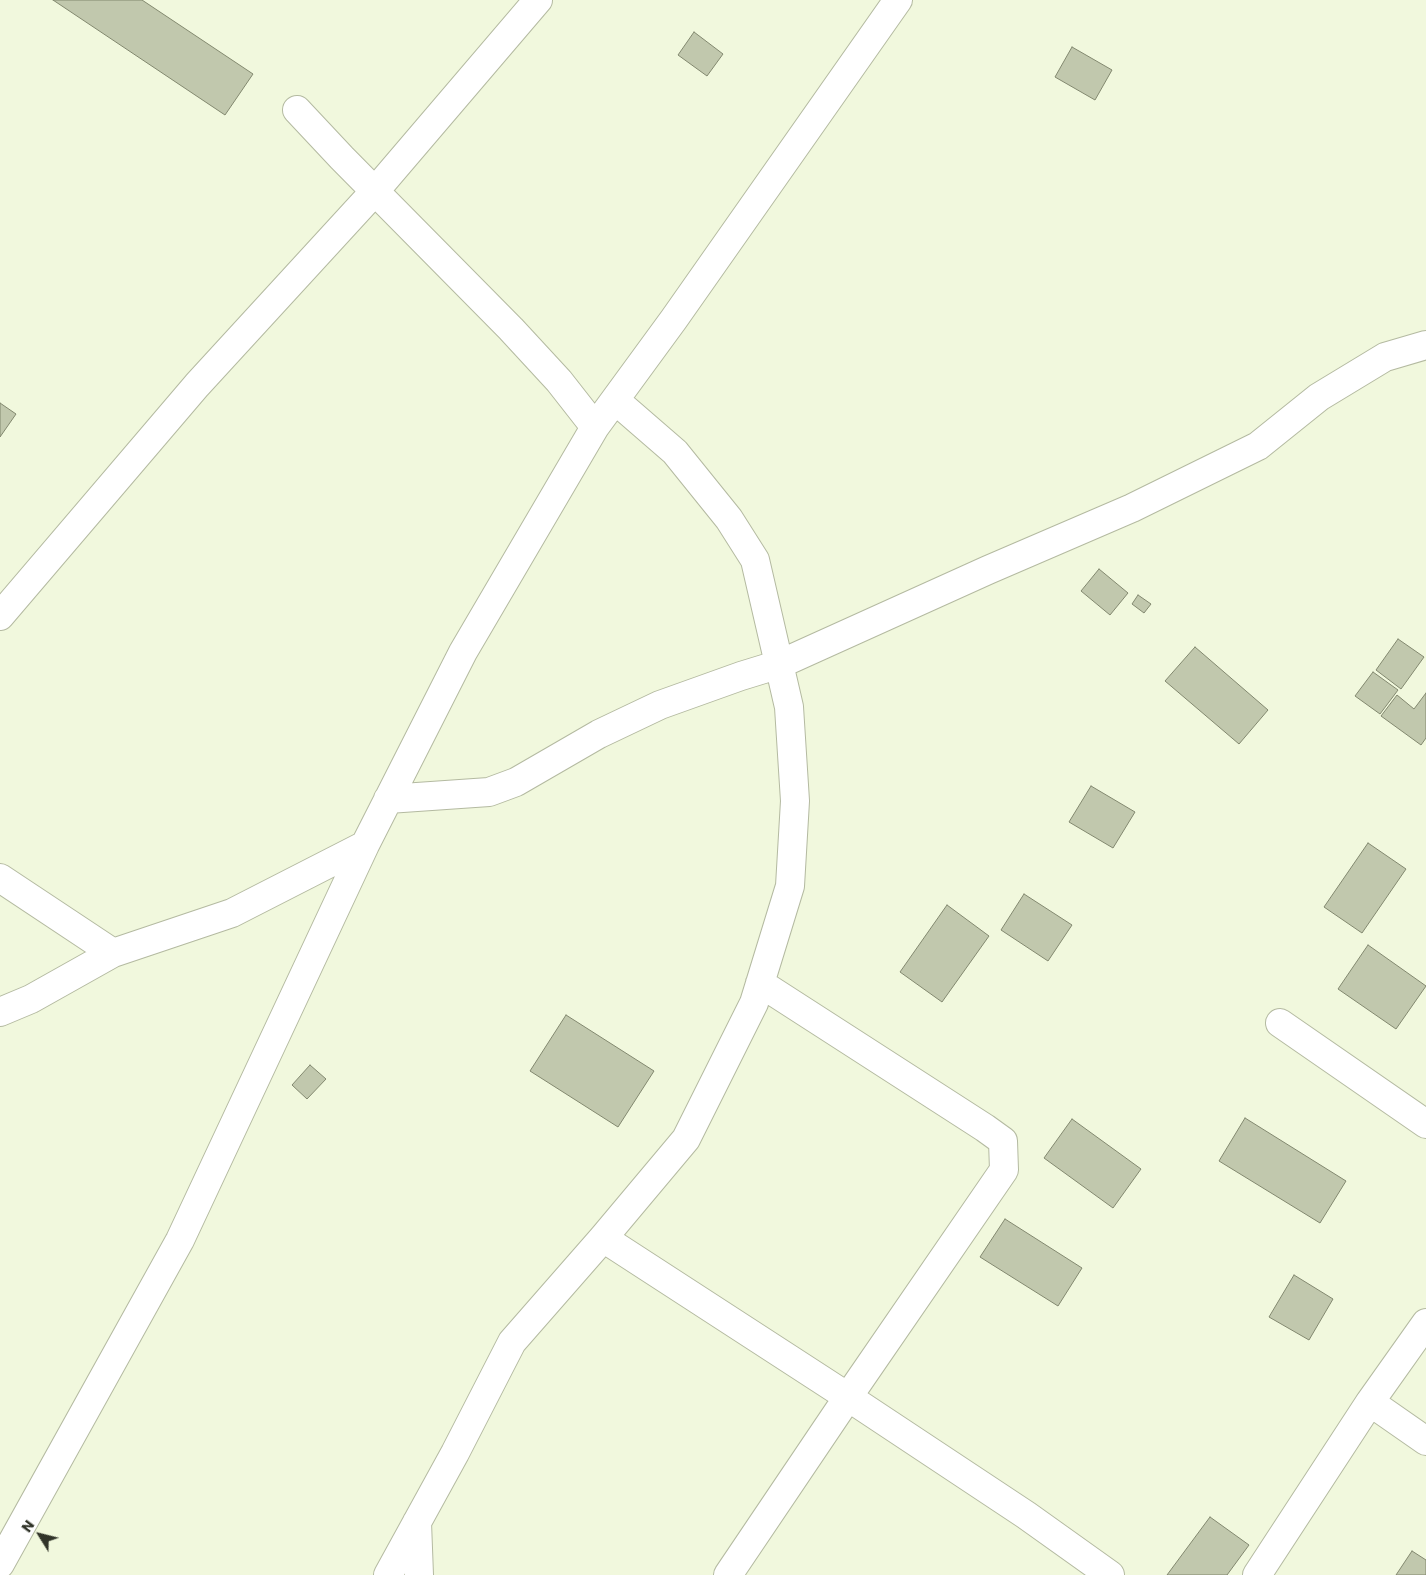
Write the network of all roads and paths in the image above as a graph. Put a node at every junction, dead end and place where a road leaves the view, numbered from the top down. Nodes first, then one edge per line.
1 (538, 0) edge
2 (898, 0) edge
3 (297, 110) dead end
4 (375, 191) junction
5 (1426, 345) edge
6 (616, 400) junction
7 (595, 427) junction
8 (0, 616) edge
9 (780, 664) junction
10 (388, 798) junction
11 (365, 845) junction
12 (0, 878) edge
13 (114, 954) junction
14 (760, 983) junction
15 (0, 1012) edge
16 (1280, 1023) dead end
17 (1426, 1124) edge
18 (603, 1238) junction
19 (1426, 1323) edge
20 (848, 1397) junction
21 (1370, 1402) junction
22 (1426, 1441) edge
23 (417, 1521) junction
24 (0, 1564) edge
25 (388, 1575) edge
26 (419, 1575) edge
27 (728, 1575) edge
28 (1110, 1575) edge
29 (1257, 1575) edge

1 - 4 street
2 - 6 street
3 - 4 street
4 - 7 street
4 - 8 street
5 - 9 street
6 - 7 street
6 - 9 street
7 - 10 street
9 - 10 street
9 - 14 street
10 - 11 street
11 - 13 street
11 - 24 street
12 - 13 street
13 - 15 street
14 - 18 street
14 - 20 street
16 - 17 street
18 - 20 street
18 - 23 street
19 - 21 street
20 - 27 street
20 - 28 street
21 - 22 street
21 - 29 street
23 - 25 street
23 - 26 street

